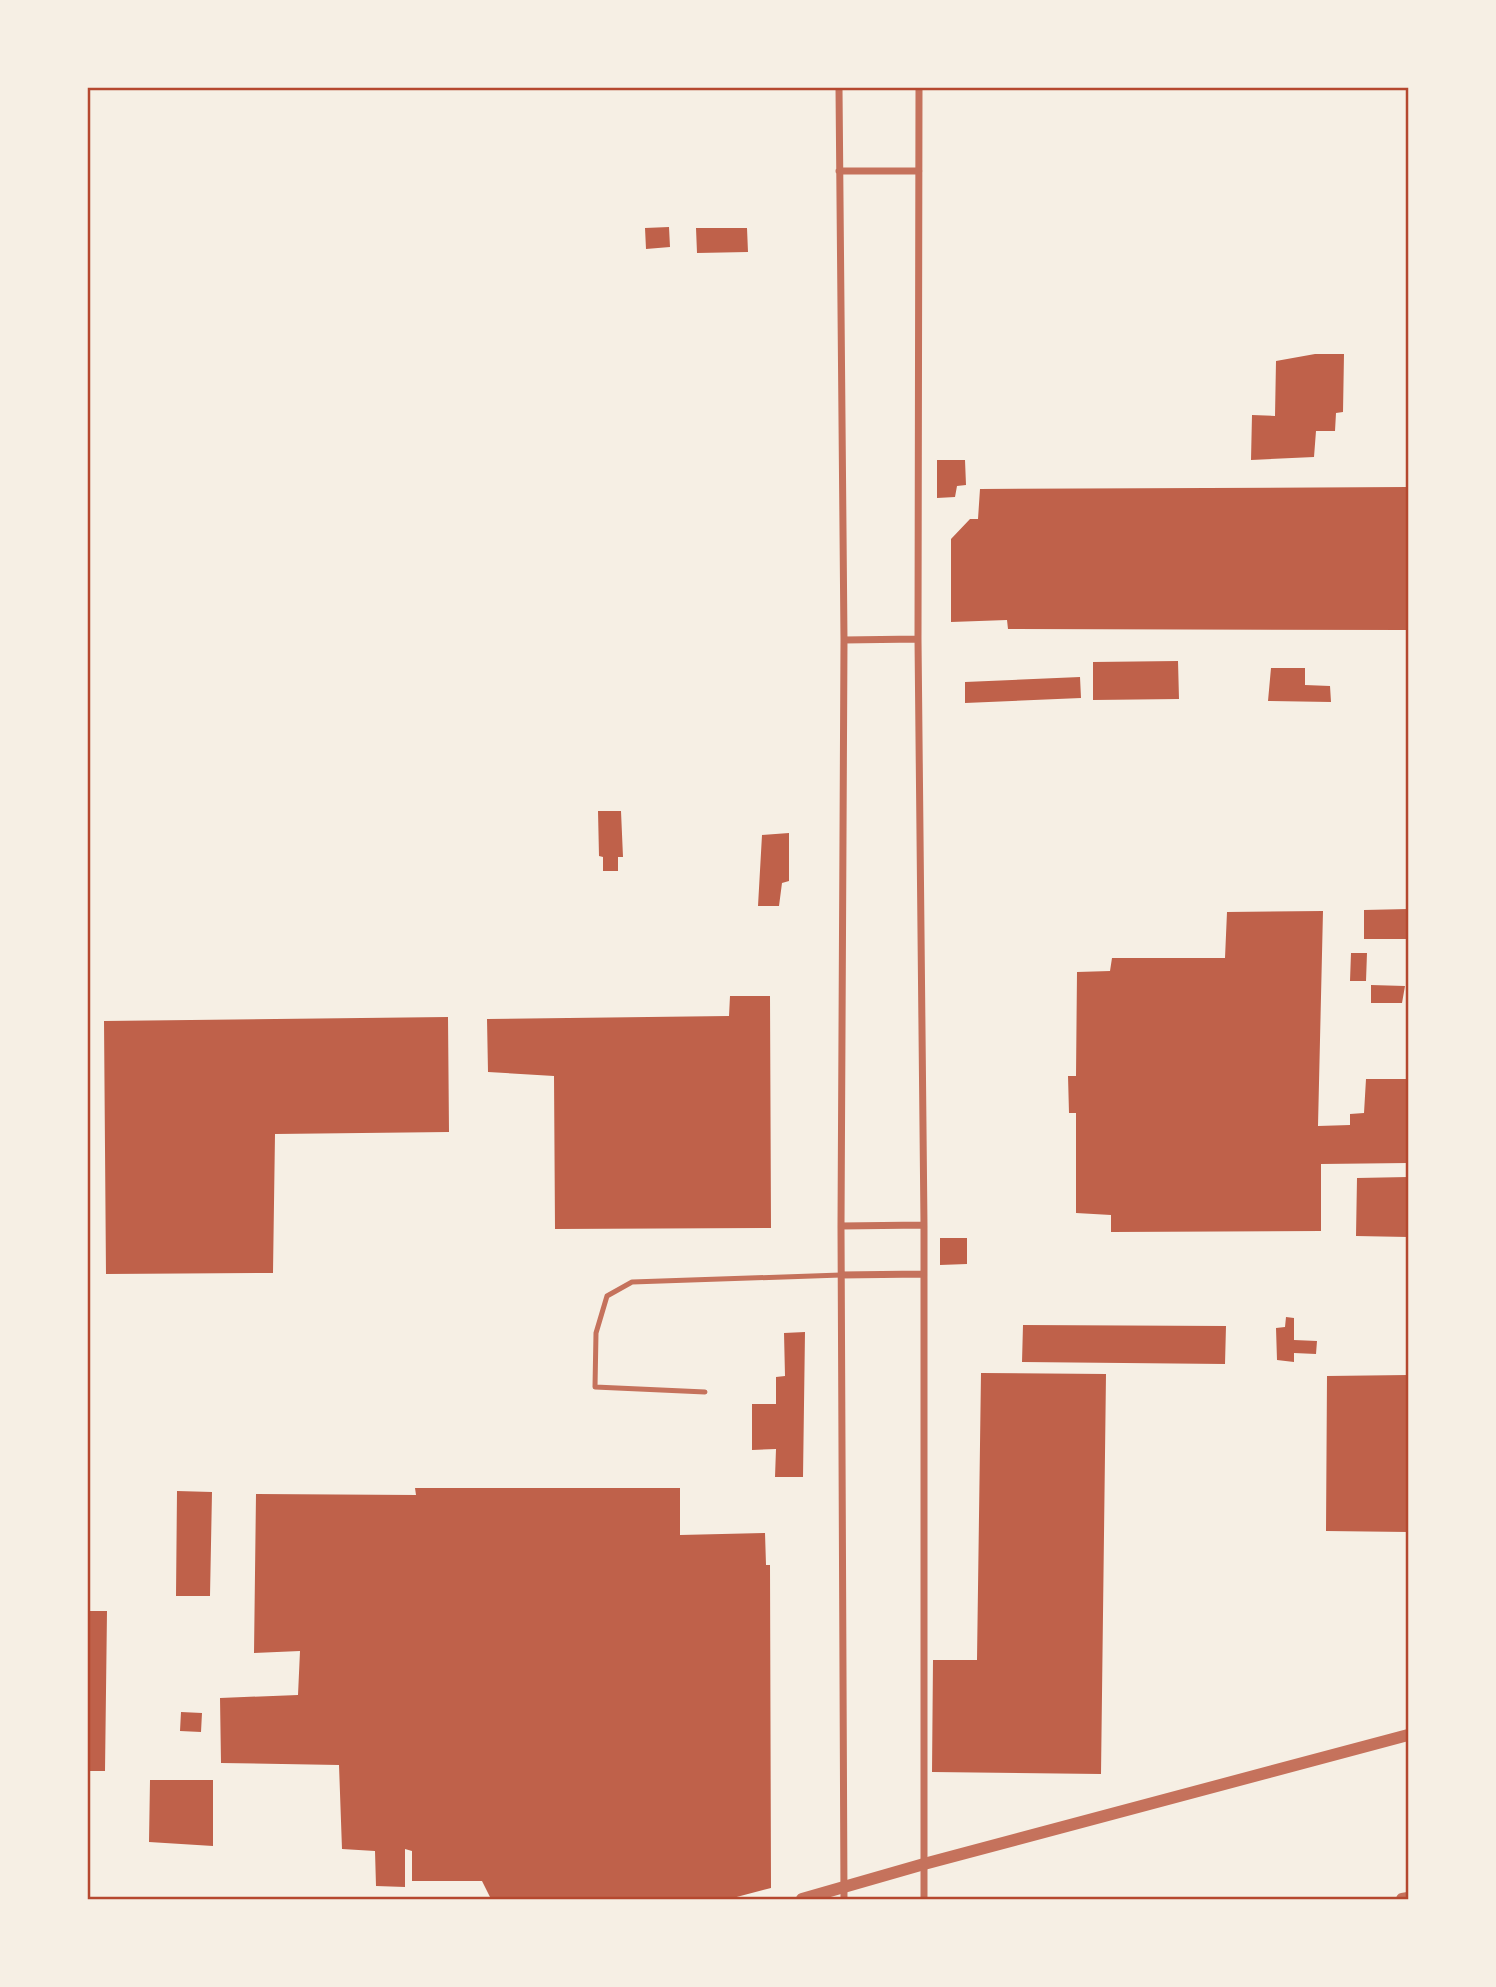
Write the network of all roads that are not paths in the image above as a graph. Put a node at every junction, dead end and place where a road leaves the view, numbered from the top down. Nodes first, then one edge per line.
1 (839, 88) edge
2 (919, 88) edge
3 (839, 170) junction
4 (919, 171) junction
5 (918, 639) junction
6 (844, 640) junction
7 (925, 1225) junction
8 (841, 1226) junction
9 (923, 1274) junction
10 (841, 1275) junction
11 (705, 1392) dead end
12 (1409, 1735) edge
13 (924, 1864) junction
14 (844, 1894) edge
15 (1409, 1898) edge
16 (802, 1899) edge
17 (924, 1899) edge
18 (1402, 1899) edge

1 - 3 street
2 - 4 street
3 - 4 street
3 - 6 street
4 - 5 street
5 - 6 street
5 - 7 street
6 - 8 street
7 - 8 street
7 - 9 street
8 - 10 street
9 - 10 street
9 - 13 street
10 - 11 lane
10 - 14 street
12 - 13 street
13 - 14 street
13 - 17 street
14 - 16 street
15 - 18 street

